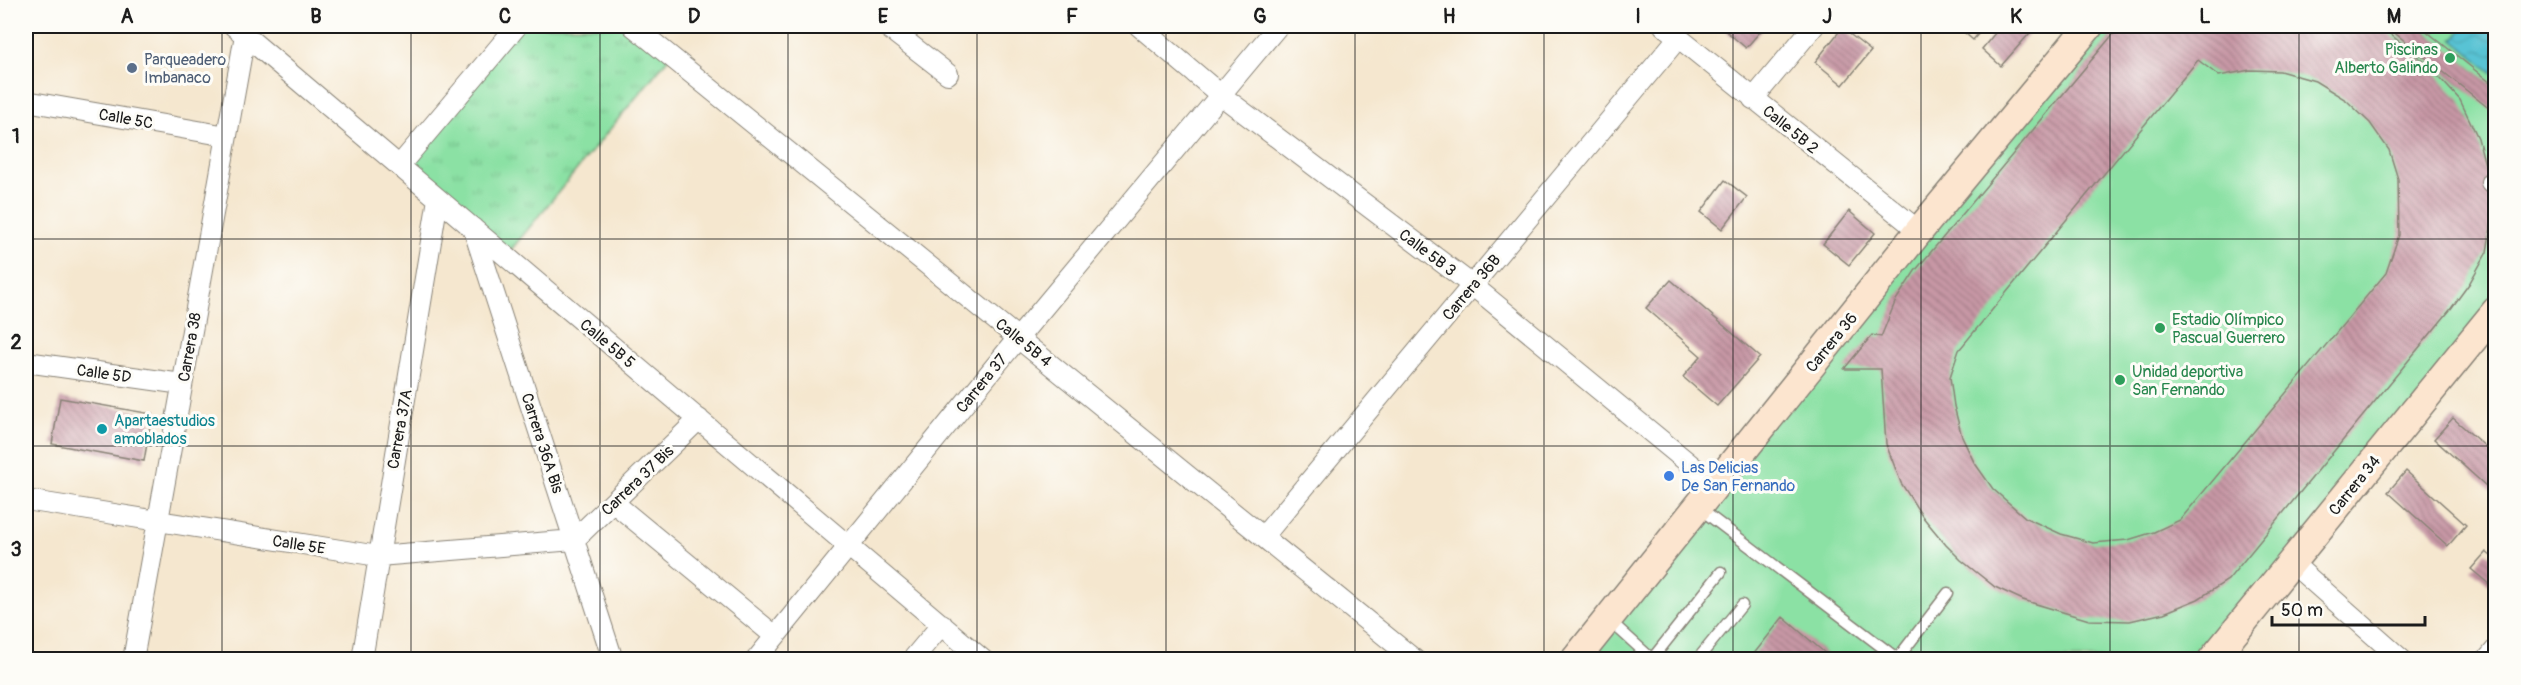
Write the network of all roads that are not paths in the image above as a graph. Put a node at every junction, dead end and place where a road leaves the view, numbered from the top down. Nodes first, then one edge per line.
1 (517, 26) edge
2 (633, 26) edge
3 (886, 26) edge
4 (1139, 26) edge
5 (1278, 26) edge
6 (1814, 26) edge
7 (2089, 26) edge
8 (239, 30) edge
9 (1671, 32) edge
10 (948, 74) dead end
11 (1222, 96) junction
12 (1754, 99) junction
13 (26, 101) edge
14 (227, 136) junction
15 (399, 166) junction
16 (438, 199) junction
17 (473, 227) junction
18 (1918, 231) junction
19 (1472, 285) junction
20 (2496, 311) edge
21 (1018, 338) junction
22 (26, 362) edge
23 (182, 384) junction
24 (699, 419) junction
25 (1705, 495) junction
26 (26, 500) edge
27 (614, 503) junction
28 (158, 522) junction
29 (1263, 537) junction
30 (574, 540) junction
31 (849, 546) junction
32 (378, 556) junction
33 (2291, 562) junction
34 (1721, 572) dead end
35 (1948, 593) dead end
36 (1742, 605) dead end
37 (1607, 618) junction
38 (942, 624) junction
39 (775, 636) junction
40 (2496, 649) edge
41 (1404, 656) edge
42 (1653, 659) edge
43 (1898, 659) edge
44 (133, 660) edge
45 (362, 660) edge
46 (613, 660) edge
47 (756, 660) edge
48 (912, 660) edge
49 (983, 660) edge
50 (1575, 660) edge
51 (1697, 660) edge
52 (2212, 660) edge
53 (2402, 660) edge
54 (2487, 660) edge

1 - 15 street
2 - 21 street, Calle 5B 4
3 - 10 street
4 - 11 street, Calle 5B 3
5 - 11 street, Carrera 37
6 - 12 street
7 - 18 street, Carrera 36
8 - 14 street, Carrera 38
8 - 15 street, Calle 5B 5
9 - 12 street, Calle 5B 2
9 - 19 street, Carrera 36B
11 - 19 street, Calle 5B 3
11 - 21 street, Carrera 37
12 - 18 street, Calle 5B 2
13 - 14 street, Calle 5C
14 - 23 street, Carrera 38
15 - 16 street, Calle 5B 5
16 - 17 street, Calle 5B 5
16 - 32 street, Carrera 37A
17 - 24 street, Calle 5B 5
17 - 30 street, Carrera 36A Bis
18 - 25 street, Carrera 36
19 - 25 street, Calle 5B 3
19 - 29 street, Carrera 36B
20 - 33 street, Carrera 34
21 - 29 street, Calle 5B 4
21 - 31 street, Carrera 37
22 - 23 street, Calle 5D
23 - 28 street, Carrera 38
24 - 27 street, Carrera 37 Bis
24 - 31 street, Calle 5B 5
25 - 37 street, Carrera 36
25 - 43 lane
26 - 28 street, Calle 5E
27 - 30 street, Carrera 37 Bis
27 - 39 street
28 - 32 street, Calle 5E
28 - 44 street, Carrera 38
29 - 41 street, Calle 5B 4
30 - 32 street, Calle 5E
30 - 46 street, Carrera 36A Bis
31 - 38 street, Calle 5B 5
31 - 39 street, Carrera 37
32 - 45 street, Carrera 37A
33 - 52 street, Carrera 34
33 - 53 street
34 - 42 lane
35 - 43 lane
36 - 51 lane
37 - 42 lane
37 - 50 street, Carrera 36
38 - 48 street
38 - 49 street, Calle 5B 5
39 - 47 street, Carrera 37
40 - 54 street

